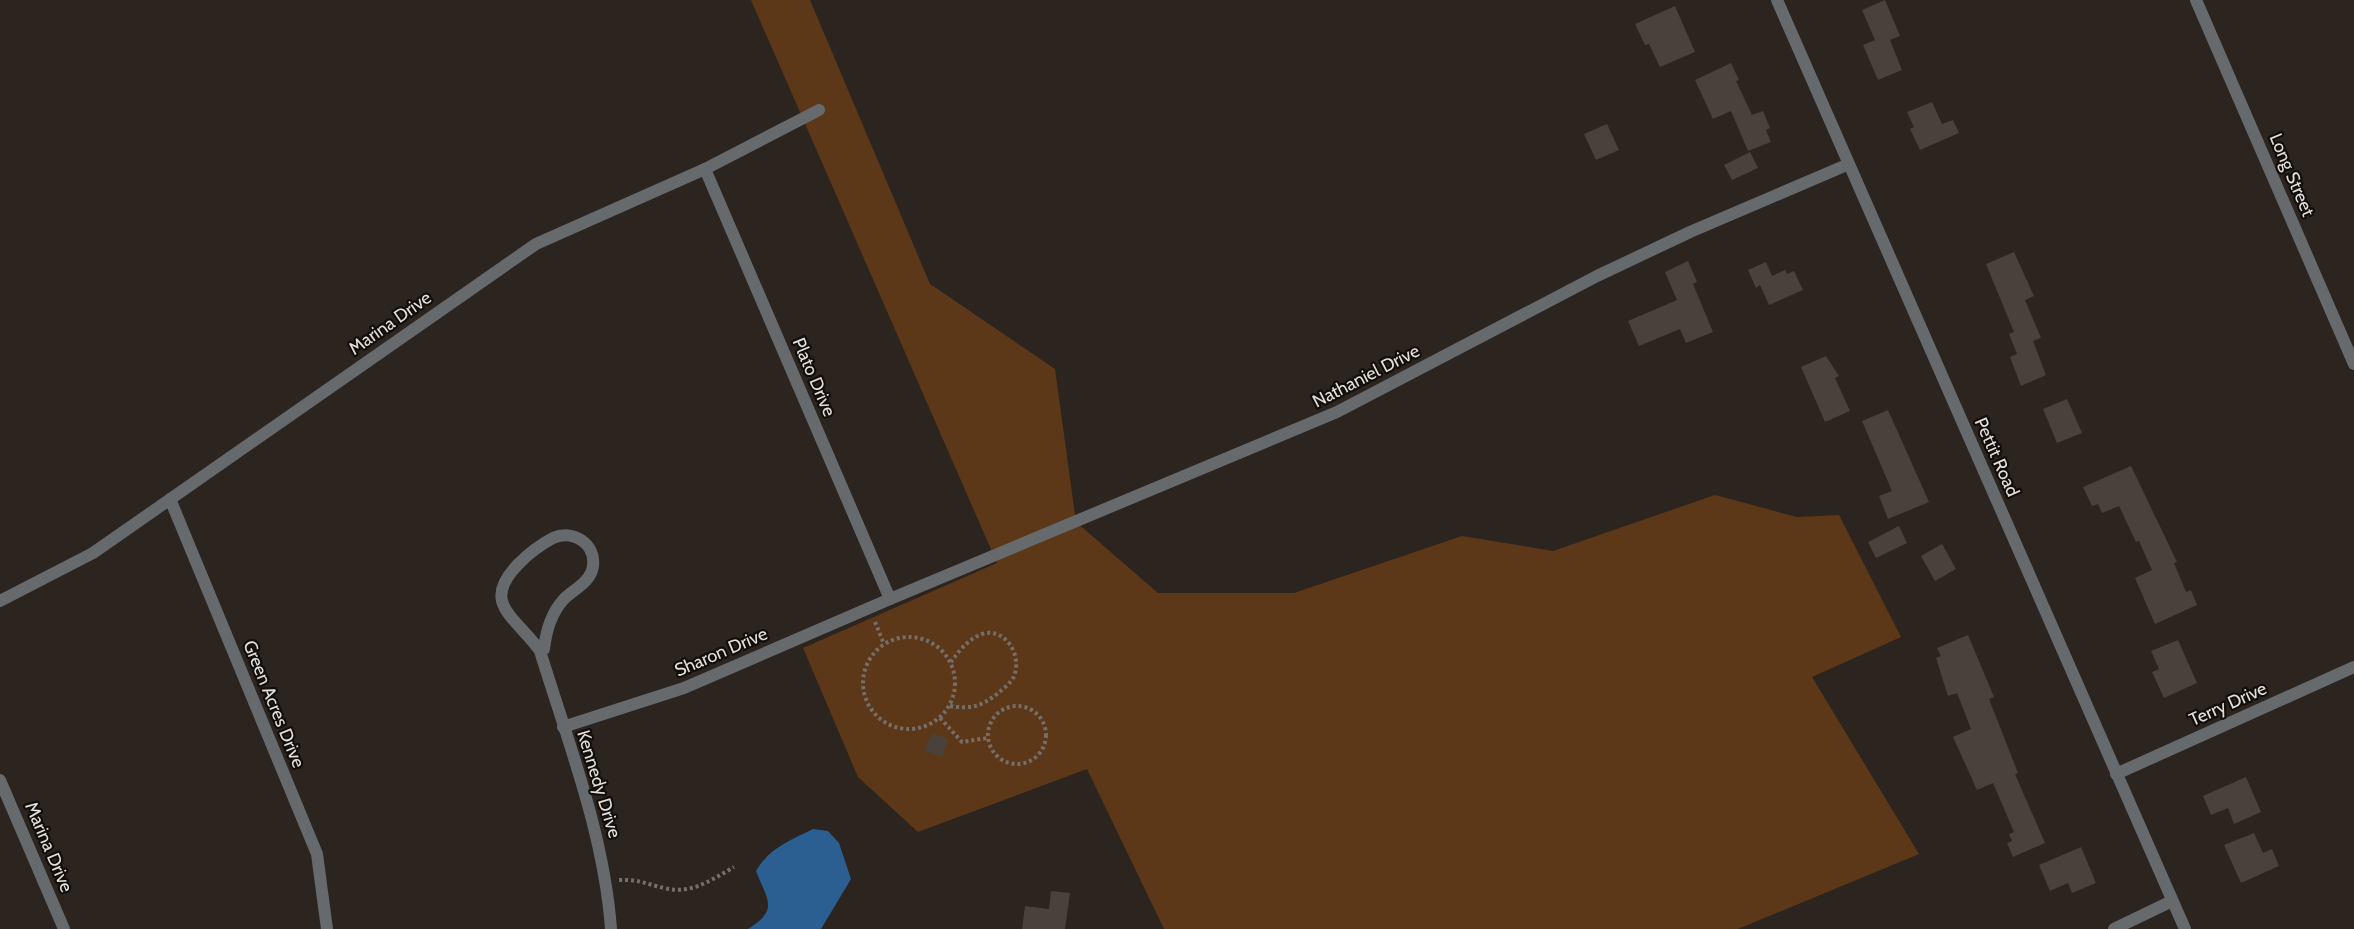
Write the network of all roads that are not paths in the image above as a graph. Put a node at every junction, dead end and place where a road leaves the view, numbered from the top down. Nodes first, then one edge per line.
1 (1777, 0) edge
2 (2196, 0) edge
3 (819, 110) dead end
4 (1849, 164) junction
5 (705, 170) junction
6 (2354, 364) edge
7 (170, 499) junction
8 (890, 599) junction
9 (0, 601) edge
10 (540, 651) junction
11 (2354, 667) edge
12 (563, 727) junction
13 (2116, 774) junction
14 (0, 780) edge
15 (2172, 902) junction
16 (64, 929) edge
17 (327, 929) edge
18 (611, 929) edge
19 (2114, 929) edge
20 (2185, 929) edge

1 - 4 street, Pettit Road
2 - 6 street, Long Street
3 - 5 street, Marina Drive
4 - 8 street, Nathaniel Drive
4 - 13 street, Pettit Road
5 - 7 street, Marina Drive
5 - 8 street, Plato Drive
7 - 9 street, Marina Drive
7 - 17 street, Green Acres Drive
8 - 12 street, Sharon Drive
10 - 10 street, Kennedy Drive
10 - 12 street, Kennedy Drive
11 - 13 street, Terry Drive
12 - 18 street, Kennedy Drive
13 - 15 street, Pettit Road
14 - 16 street, Marina Drive
15 - 19 street
15 - 20 street, Pettit Road

